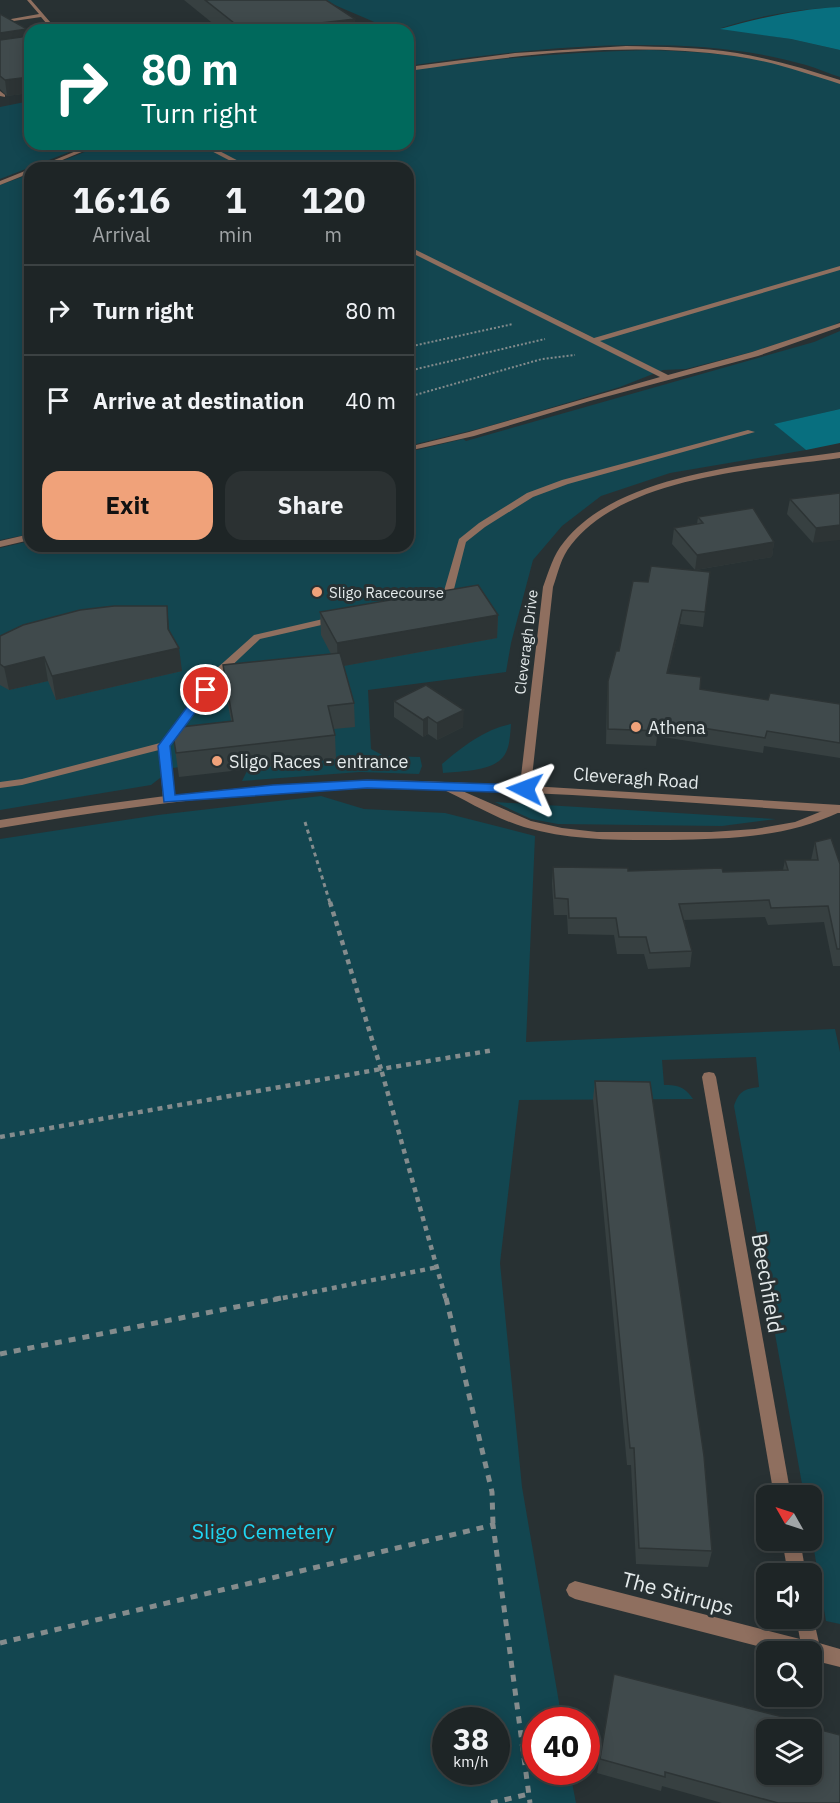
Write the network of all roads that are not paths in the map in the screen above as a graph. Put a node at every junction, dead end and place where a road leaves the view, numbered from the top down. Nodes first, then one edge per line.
1 (29, 0) edge
2 (42, 15) junction
3 (0, 22) edge
4 (50, 24) edge
5 (414, 68) edge
6 (840, 82) edge
7 (83, 150) edge
8 (213, 150) edge
9 (53, 162) edge
10 (237, 162) edge
11 (24, 173) edge
12 (0, 183) edge
13 (414, 251) edge
14 (840, 268) edge
15 (840, 325) edge
16 (593, 341) junction
17 (666, 378) junction
18 (751, 432) dead end
19 (414, 448) edge
20 (840, 455) edge
21 (24, 538) edge
22 (0, 544) edge
23 (426, 598) edge
24 (347, 616) edge
25 (164, 746) junction
26 (0, 785) edge
27 (444, 786) junction
28 (525, 789) junction
29 (169, 799) junction
30 (839, 809) edge
31 (0, 824) edge
32 (709, 1077) dead end
33 (781, 1485) edge
34 (575, 1590) dead end
35 (772, 1641) edge
36 (822, 1654) edge
37 (840, 1658) edge

1 - 2 street
2 - 3 street
2 - 4 street
5 - 6 street
7 - 9 street
8 - 10 street
11 - 12 street
13 - 16 street
14 - 16 street
15 - 17 street
16 - 17 street
17 - 19 street
18 - 23 street
20 - 28 street, Cleveragh Drive
21 - 22 street
24 - 25 street
25 - 26 street
25 - 29 street
27 - 28 street, Cleveragh Road
27 - 29 street, Cleveragh Road
27 - 30 street
28 - 30 street, Cleveragh Road
29 - 31 street, Cleveragh Road
32 - 33 street, Beechfield
34 - 35 street, The Stirrups
36 - 37 street, The Stirrups

